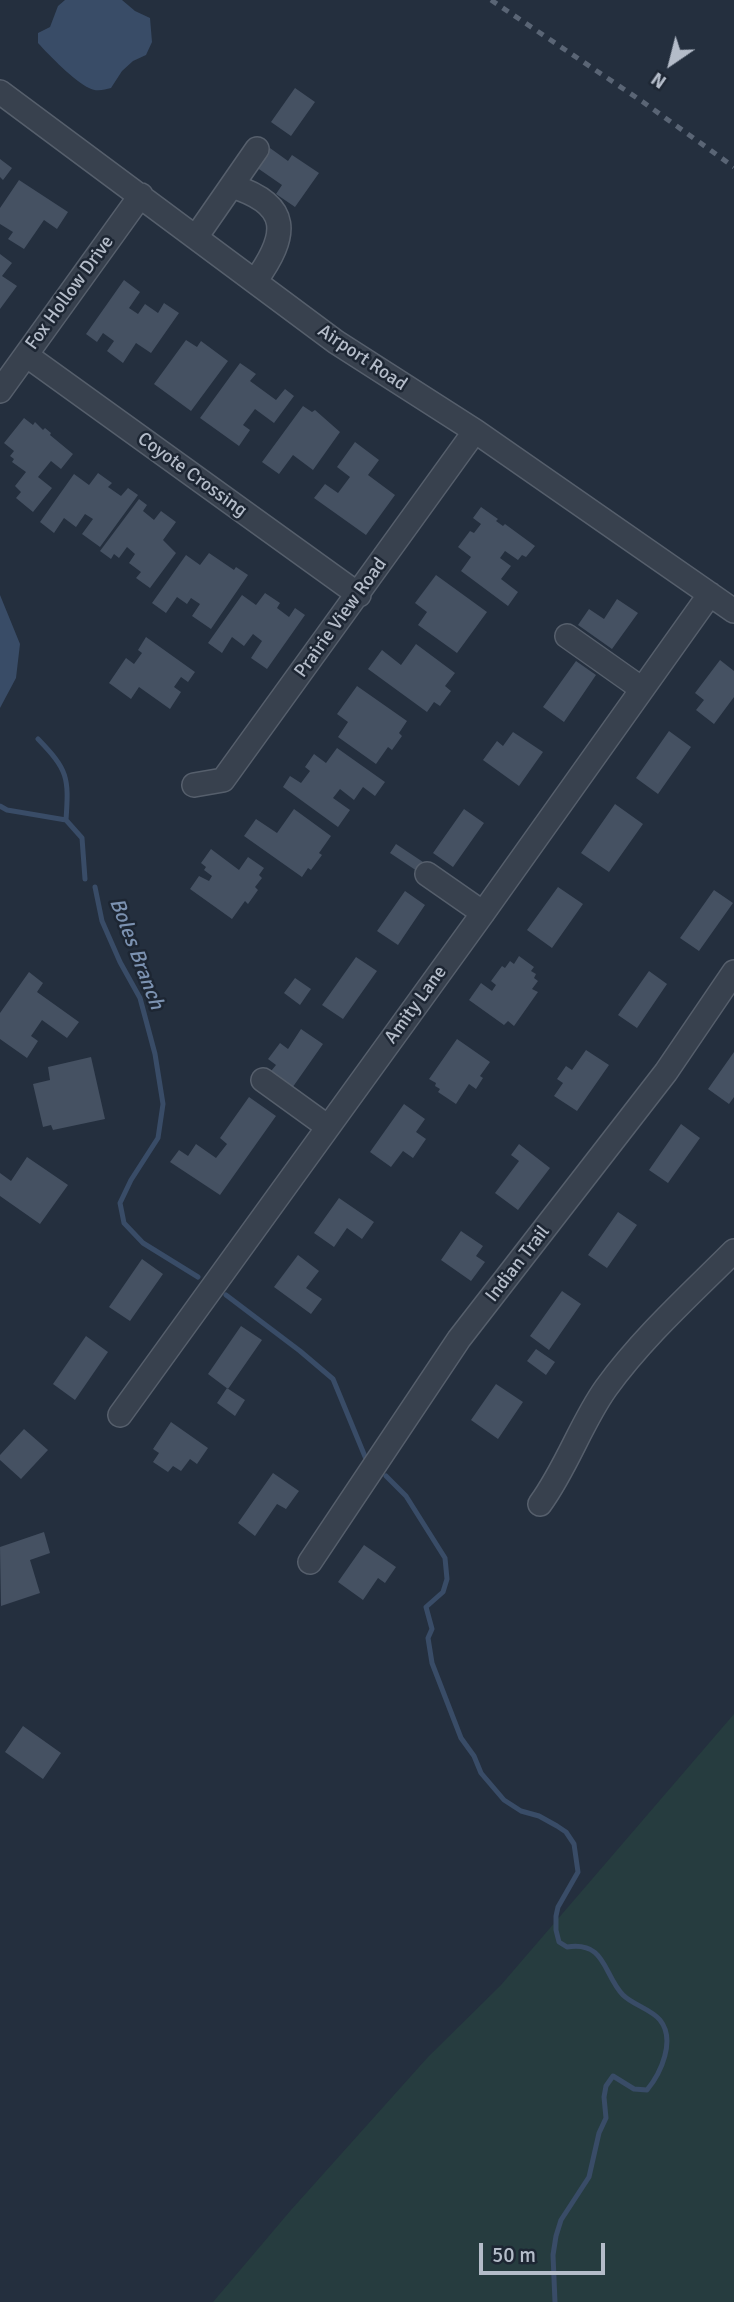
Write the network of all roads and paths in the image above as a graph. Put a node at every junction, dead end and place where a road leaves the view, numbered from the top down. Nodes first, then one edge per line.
1 (0, 92) edge
2 (257, 149) dead end
3 (232, 186) junction
4 (141, 195) junction
5 (196, 237) junction
6 (256, 280) junction
7 (26, 355) junction
8 (0, 391) edge
9 (475, 431) junction
10 (710, 594) junction
11 (359, 595) junction
12 (734, 611) edge
13 (566, 636) dead end
14 (642, 689) junction
15 (194, 785) dead end
16 (427, 874) dead end
17 (483, 913) junction
18 (734, 972) edge
19 (263, 1080) dead end
20 (328, 1127) junction
21 (734, 1251) edge
22 (120, 1415) dead end
23 (540, 1504) dead end
24 (310, 1562) dead end

1 - 4 street, Airport Road
2 - 3 street
3 - 5 street
3 - 6 street
4 - 5 street, Airport Road
4 - 7 street, Fox Hollow Drive
5 - 6 street, Airport Road
6 - 9 street, Airport Road
7 - 8 street, Fox Hollow Drive
7 - 11 street, Coyote Crossing
9 - 10 street, Airport Road
9 - 11 street, Prairie View Road
10 - 12 street, Airport Road
10 - 14 street, Amity Lane
11 - 15 street, Prairie View Road
13 - 14 street
14 - 17 street, Amity Lane
16 - 17 street
17 - 20 street, Amity Lane
18 - 24 street, Indian Trail
19 - 20 street
20 - 22 street, Amity Lane
21 - 23 street

